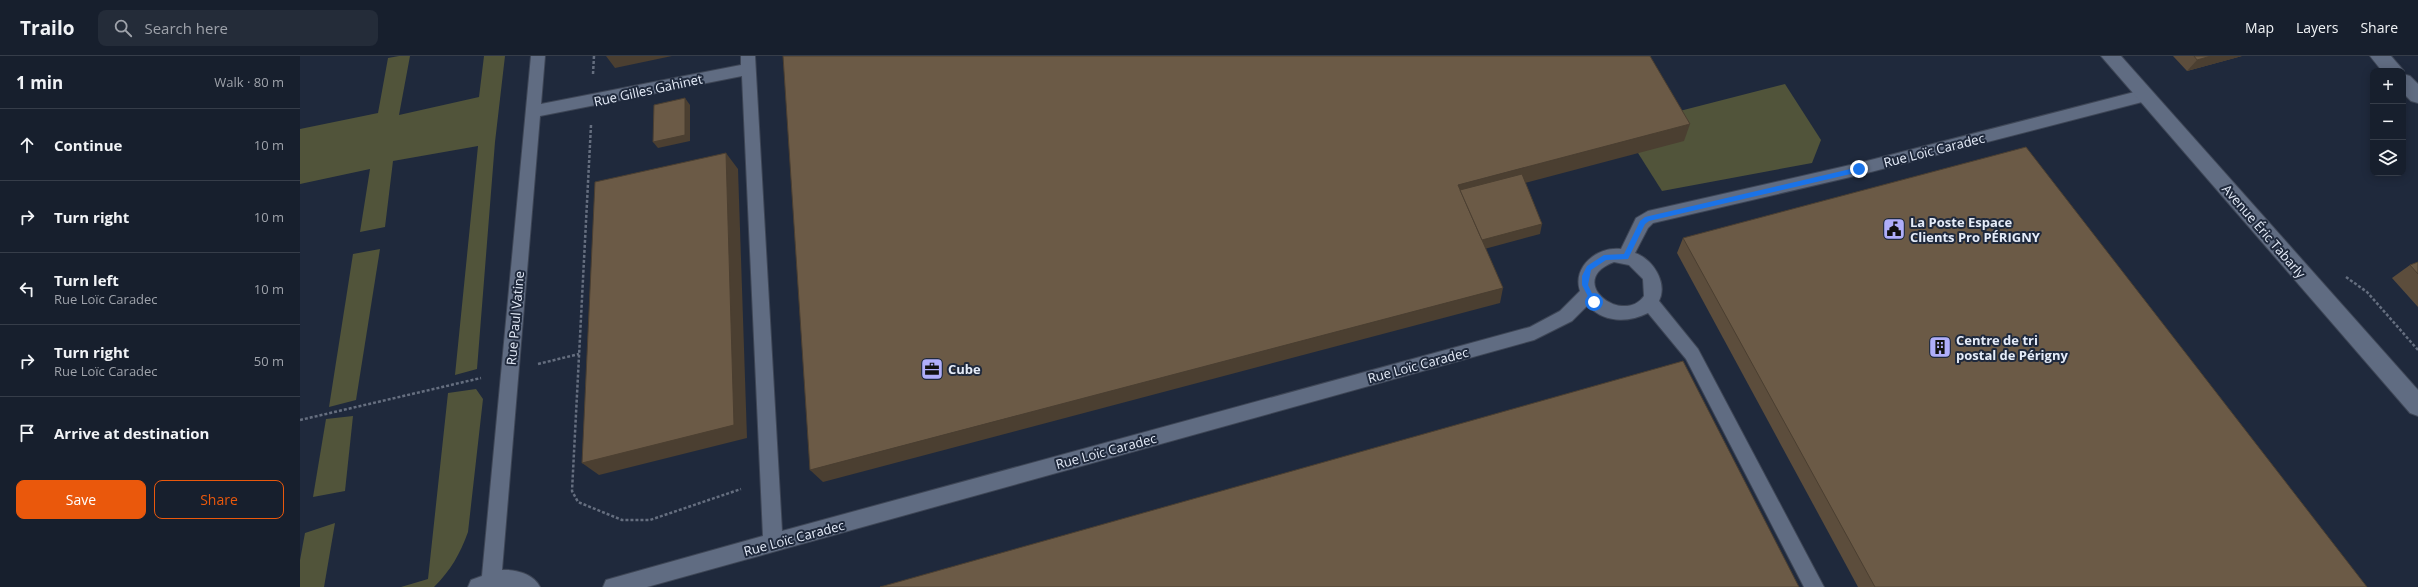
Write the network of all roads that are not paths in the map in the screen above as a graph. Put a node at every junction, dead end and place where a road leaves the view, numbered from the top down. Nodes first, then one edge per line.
1 (538, 56) edge
2 (2110, 56) edge
3 (2379, 56) edge
4 (749, 63) edge
5 (2391, 68) edge
6 (2406, 84) edge
7 (2146, 95) junction
8 (2418, 96) edge
9 (533, 111) junction
10 (1625, 257) junction
11 (1588, 294) junction
12 (1649, 302) junction
13 (2418, 406) edge
14 (772, 544) junction
15 (485, 584) edge
16 (530, 587) edge
17 (614, 587) edge
18 (1814, 587) edge

1 - 9 lane, Rue Paul Vatine
2 - 7 street, Avenue Éric Tabarly
3 - 5 street
4 - 9 lane, Rue Gilles Gahinet
4 - 14 lane
6 - 8 street
7 - 10 lane, Rue Loïc Caradec
7 - 13 street, Avenue Éric Tabarly
9 - 15 lane, Rue Paul Vatine
10 - 11 lane
10 - 12 lane
11 - 12 lane
11 - 14 lane, Rue Loïc Caradec
12 - 18 lane
14 - 17 lane, Rue Loïc Caradec
15 - 16 lane

